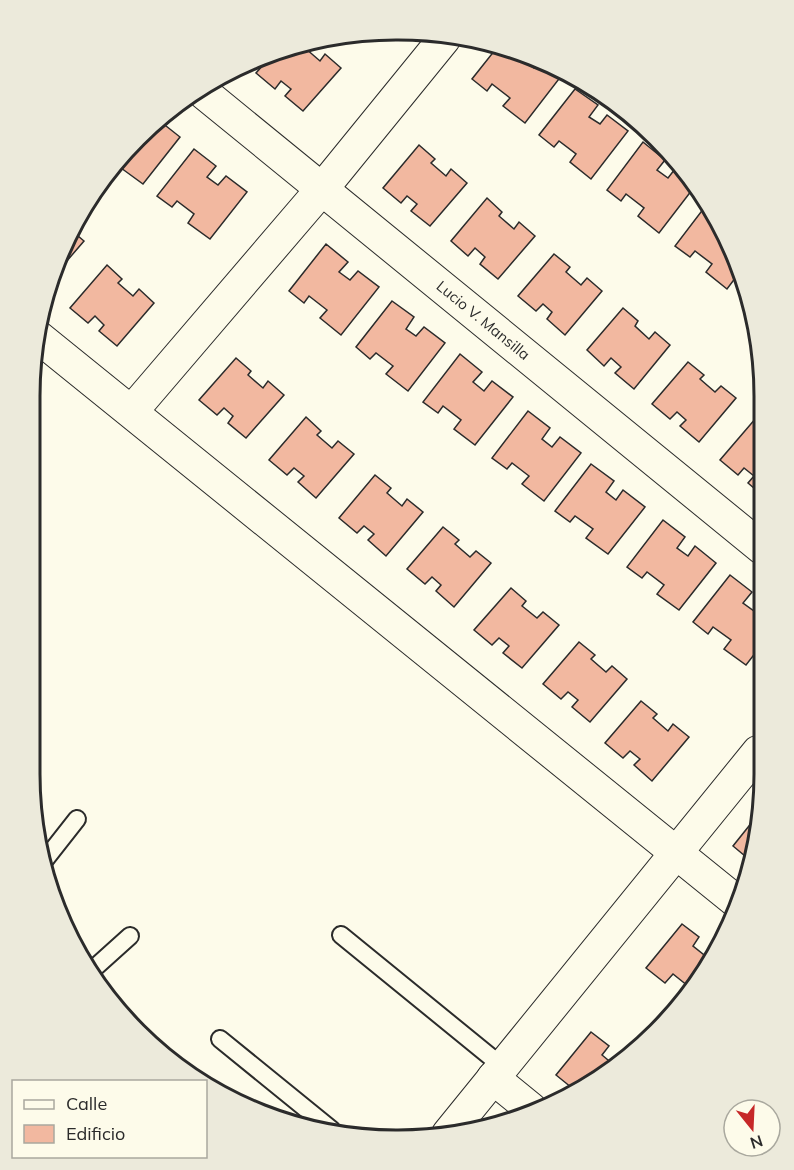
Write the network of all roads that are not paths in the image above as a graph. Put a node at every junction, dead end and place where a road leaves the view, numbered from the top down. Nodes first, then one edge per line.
1 (440, 44) edge
2 (207, 96) edge
3 (322, 189) junction
4 (45, 342) edge
5 (132, 411) junction
6 (754, 541) edge
7 (754, 757) edge
8 (77, 819) dead end
9 (677, 852) junction
10 (50, 854) edge
11 (731, 897) edge
12 (130, 936) dead end
13 (341, 936) dead end
14 (97, 965) edge
15 (220, 1039) dead end
16 (498, 1073) junction
17 (527, 1105) edge
18 (322, 1122) edge
19 (456, 1124) edge

1 - 3 street
2 - 3 street, Lucio V. Mansilla
3 - 5 street
3 - 6 street, Lucio V. Mansilla
4 - 5 street
5 - 9 street
7 - 9 street
8 - 10 lane
9 - 11 street
9 - 16 street
12 - 14 lane
13 - 16 lane
15 - 18 lane
16 - 17 street
16 - 19 street

